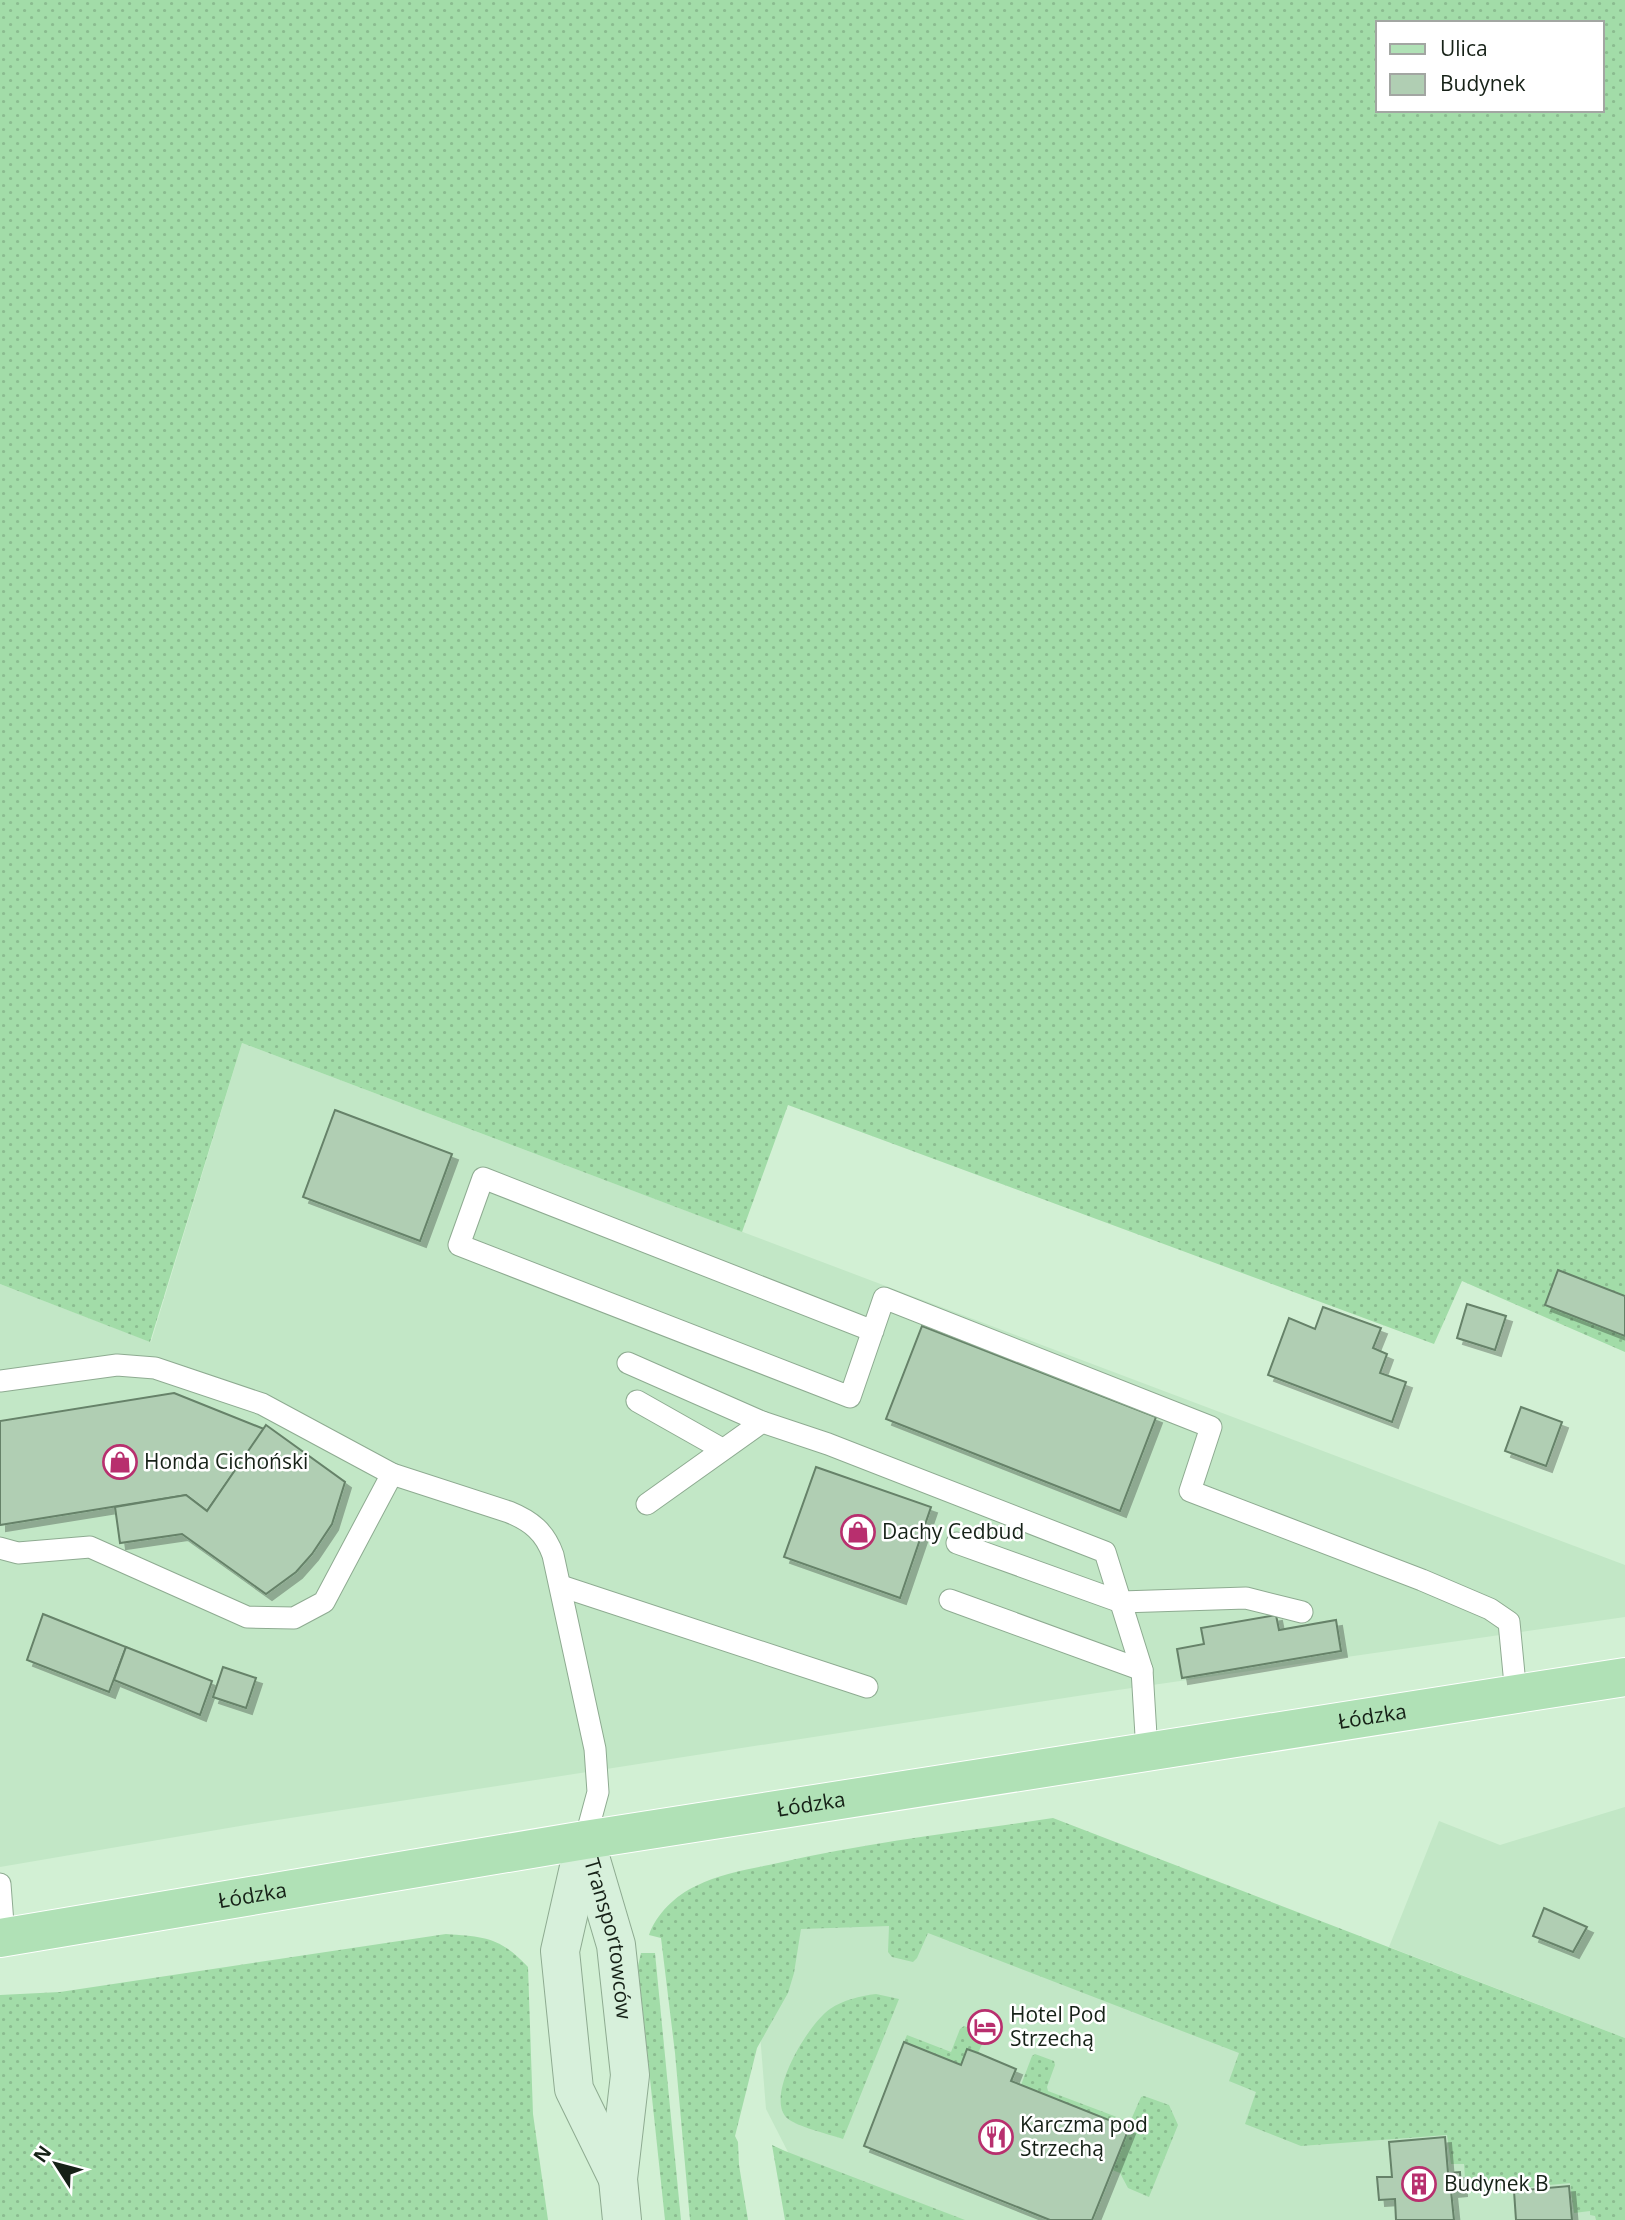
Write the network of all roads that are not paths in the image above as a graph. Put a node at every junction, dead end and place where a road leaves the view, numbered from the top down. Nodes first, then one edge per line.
1 (873, 1331) junction
2 (628, 1363) dead end
3 (0, 1381) edge
4 (637, 1401) dead end
5 (762, 1422) junction
6 (722, 1449) junction
7 (392, 1474) junction
8 (647, 1504) dead end
9 (957, 1543) dead end
10 (0, 1548) edge
11 (561, 1586) junction
12 (950, 1600) dead end
13 (1121, 1602) junction
14 (1302, 1612) dead end
15 (1142, 1670) junction
16 (1625, 1677) edge
17 (867, 1687) dead end
18 (1516, 1695) junction
19 (1147, 1752) junction
20 (585, 1840) junction
21 (0, 1884) edge
22 (2, 1938) edge
23 (618, 2179) junction
24 (622, 2220) edge

1 - 1 lane
1 - 18 lane
2 - 5 lane
3 - 7 lane
4 - 6 lane
5 - 6 lane
5 - 13 lane
6 - 8 lane
7 - 10 lane
7 - 11 lane
9 - 13 lane
11 - 17 lane
11 - 20 lane
12 - 15 lane
13 - 14 lane
13 - 15 lane
15 - 19 lane
16 - 18 main road, Łódzka
18 - 19 main road, Łódzka
19 - 20 main road, Łódzka
20 - 22 main road, Łódzka
20 - 23 street, Transportowców
20 - 23 street, Transportowców
21 - 22 lane
23 - 24 street, Transportowców

